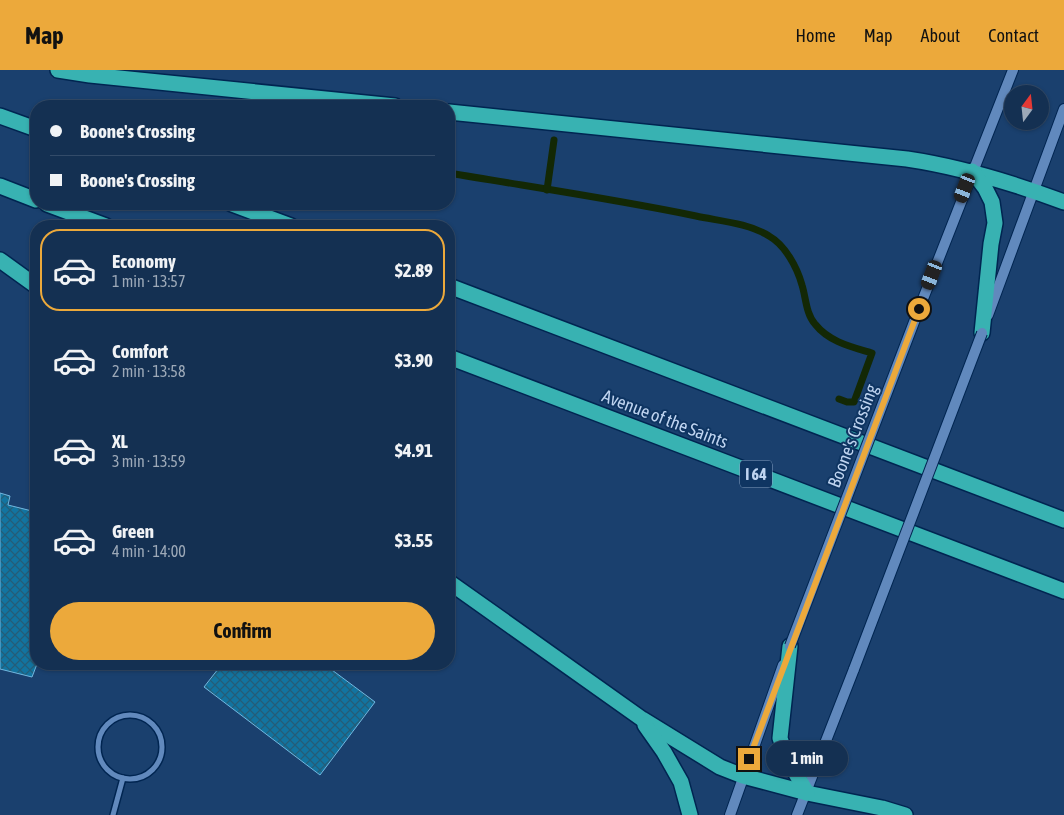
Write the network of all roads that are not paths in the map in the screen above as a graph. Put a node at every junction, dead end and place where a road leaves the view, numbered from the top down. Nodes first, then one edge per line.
1 (58, 70) edge
2 (1013, 70) edge
3 (336, 100) edge
4 (1064, 110) edge
5 (455, 113) edge
6 (0, 116) edge
7 (30, 128) edge
8 (972, 171) junction
9 (0, 186) edge
10 (1034, 191) junction
11 (30, 198) edge
12 (1064, 202) edge
13 (63, 210) edge
14 (248, 210) edge
15 (90, 220) edge
16 (275, 220) edge
17 (0, 260) edge
18 (30, 282) edge
19 (455, 288) edge
20 (982, 333) junction
21 (455, 358) edge
22 (1064, 520) edge
23 (455, 586) edge
24 (1064, 591) edge
25 (790, 646) junction
26 (642, 719) junction
27 (743, 776) junction
28 (123, 778) junction
29 (807, 793) junction
30 (113, 815) edge
31 (690, 815) edge
32 (730, 815) edge
33 (797, 815) edge
34 (905, 815) edge

1 - 3 highway
2 - 8 street, Boone's Crossing
4 - 10 street
5 - 8 highway
6 - 7 highway
8 - 10 highway
8 - 20 highway
8 - 25 street, Boone's Crossing, bridge
9 - 11 highway
10 - 12 highway
10 - 20 street
13 - 15 highway
14 - 16 highway
17 - 18 highway
19 - 22 highway
20 - 29 street, bridge
21 - 24 highway, Avenue of the Saints / I 64
23 - 26 highway
25 - 27 street, Boone's Crossing
25 - 29 highway
26 - 27 highway
26 - 31 highway
27 - 29 highway
27 - 32 street, Boone's Crossing
28 - 28 street
28 - 30 street
29 - 33 street
29 - 34 highway

